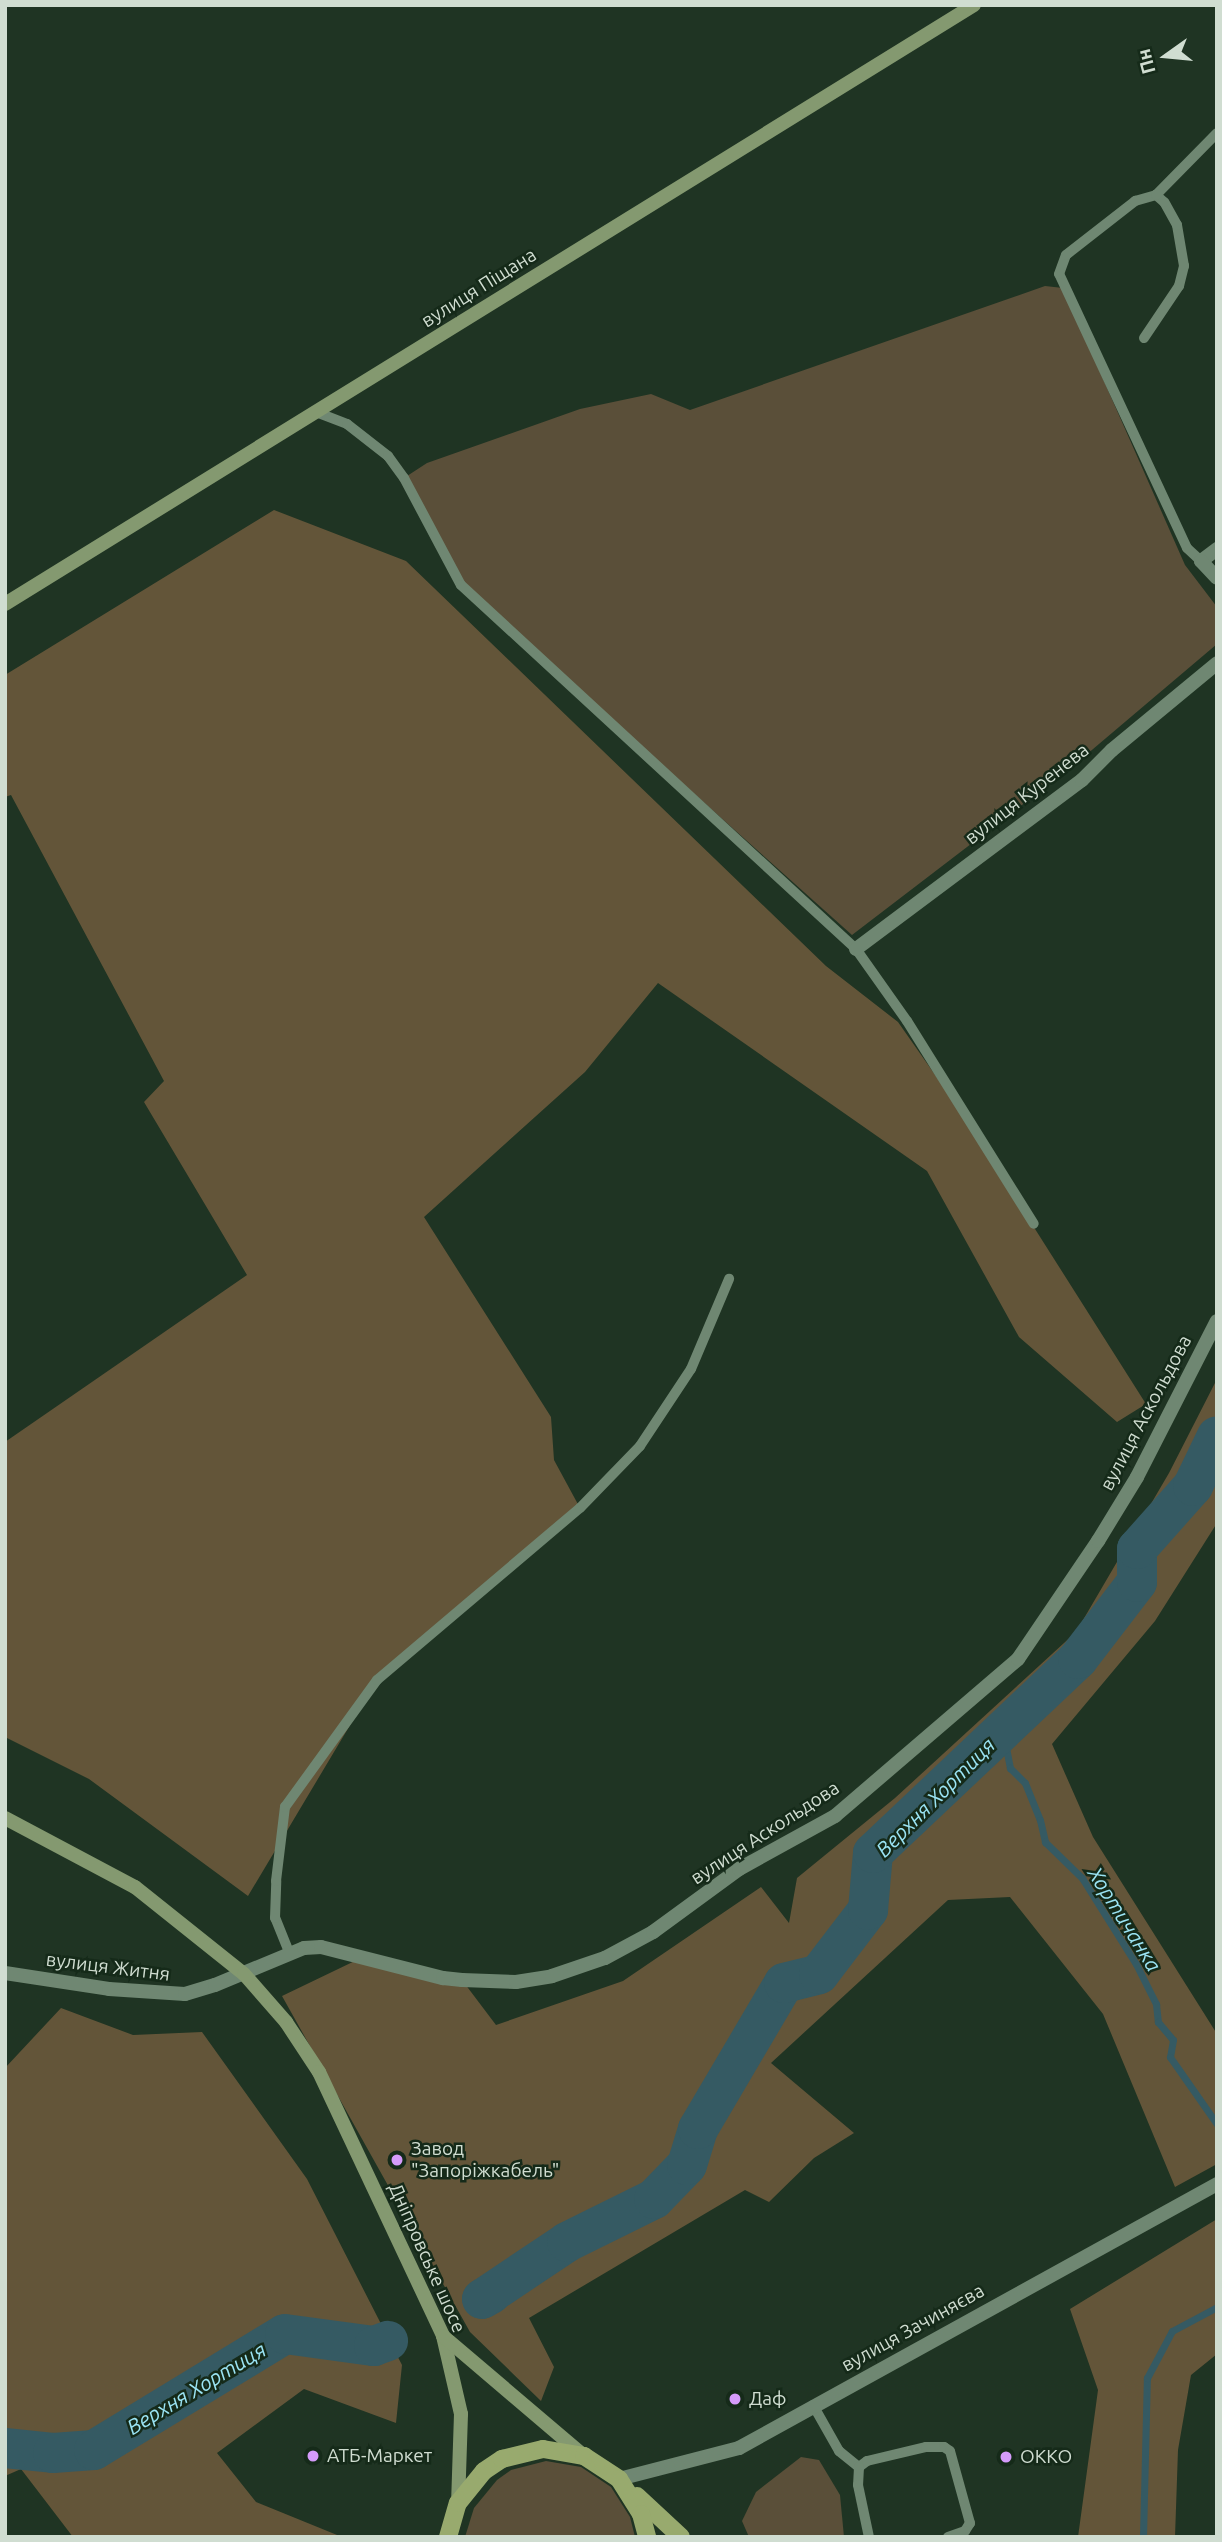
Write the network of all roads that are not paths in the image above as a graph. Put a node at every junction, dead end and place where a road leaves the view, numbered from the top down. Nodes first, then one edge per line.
1 (974, 5) edge
2 (1217, 133) edge
3 (1156, 195) junction
4 (1144, 338) dead end
5 (316, 412) junction
6 (1217, 549) edge
7 (1201, 561) junction
8 (1217, 578) edge
9 (5, 604) edge
10 (1217, 663) edge
11 (856, 949) junction
12 (1034, 1224) dead end
13 (729, 1279) dead end
14 (1217, 1321) edge
15 (5, 1818) edge
16 (289, 1952) junction
17 (5, 1973) edge
18 (244, 1974) junction
19 (1217, 2184) edge
20 (443, 2336) junction
21 (813, 2405) junction
22 (584, 2456) junction
23 (859, 2467) junction
24 (619, 2479) junction
25 (458, 2503) junction
26 (448, 2537) edge
27 (647, 2537) edge
28 (681, 2537) edge
29 (869, 2537) edge
30 (948, 2537) edge

1 - 5 street, вулиця Піщана
2 - 3 lane
3 - 4 lane
3 - 7 lane
5 - 9 street, вулиця Піщана
5 - 11 lane
6 - 7 street
7 - 8 street
10 - 11 street, вулиця Куренева
11 - 12 lane
13 - 16 lane
14 - 16 street, вулиця Аскольдова
15 - 18 street, Дніпровське шосе
16 - 18 street, вулиця Аскольдова
17 - 18 street, вулиця Житня
18 - 20 street, Дніпровське шосе
19 - 21 street, вулиця Зачиняєва
20 - 22 street
20 - 25 street, Дніпровське шосе
21 - 23 lane
21 - 24 street, вулиця Зачиняєва
22 - 24 main road
22 - 25 main road
23 - 29 lane
23 - 30 lane
24 - 27 main road
24 - 28 main road
25 - 26 main road

